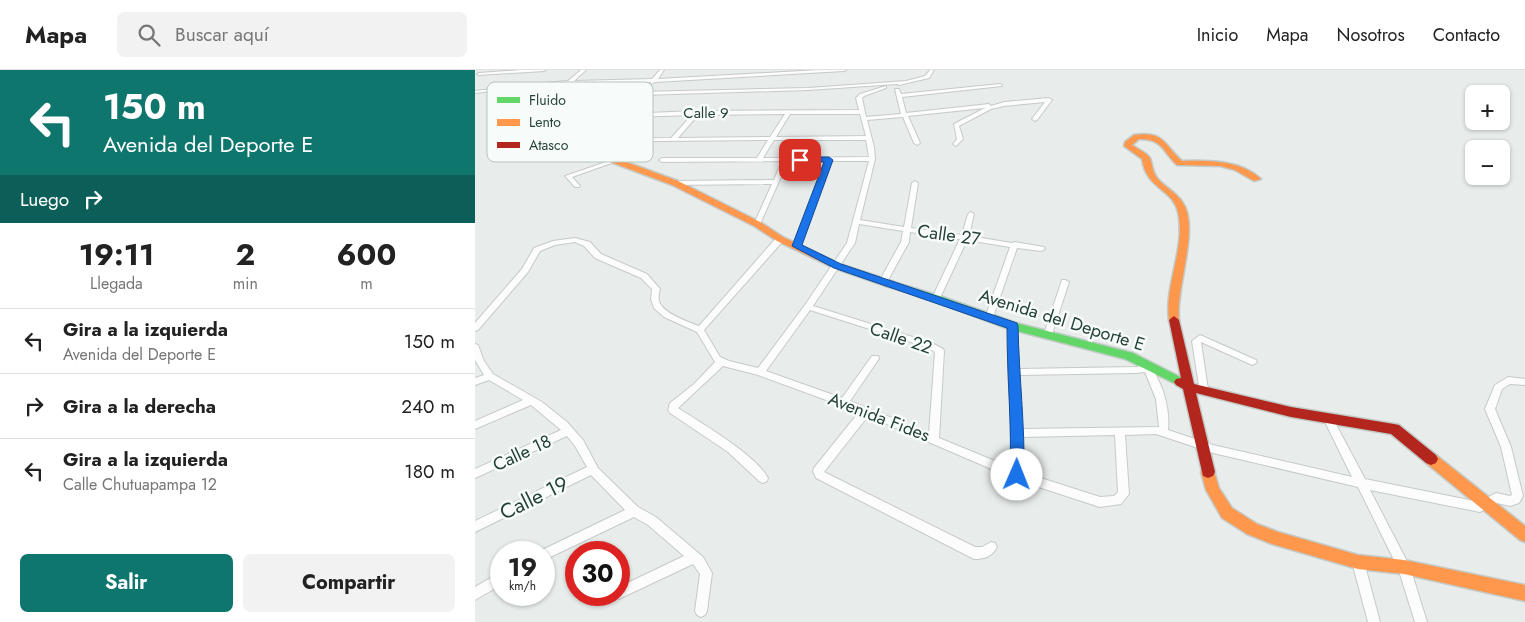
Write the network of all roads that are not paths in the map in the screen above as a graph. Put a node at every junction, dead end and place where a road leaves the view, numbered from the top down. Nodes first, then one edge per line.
1 (484, 70) edge
2 (544, 70) edge
3 (584, 70) edge
4 (662, 70) edge
5 (844, 70) edge
6 (932, 70) edge
7 (828, 71) edge
8 (479, 74) junction
9 (655, 80) junction
10 (475, 81) edge
11 (570, 82) joint
12 (905, 82) junction
13 (999, 85) dead end
14 (821, 88) junction
15 (653, 92) edge
16 (1004, 104) junction
17 (947, 110) junction
18 (697, 113) junction
19 (789, 113) junction
20 (653, 114) edge
21 (904, 114) junction
22 (864, 115) junction
23 (1035, 118) dead end
24 (956, 125) junction
25 (653, 138) edge
26 (674, 138) junction
27 (772, 138) junction
28 (869, 138) junction
29 (917, 143) dead end
30 (956, 144) dead end
31 (872, 158) junction
32 (759, 159) junction
33 (663, 160) dead end
34 (786, 160) junction
35 (829, 160) junction
36 (611, 162) edge
37 (622, 162) edge
38 (1257, 179) dead end
39 (776, 182) junction
40 (675, 183) junction
41 (915, 183) dead end
42 (577, 186) dead end
43 (971, 214) dead end
44 (857, 222) junction
45 (757, 224) junction
46 (907, 229) junction
47 (965, 237) junction
48 (780, 239) junction
49 (1015, 244) junction
50 (797, 246) junction
51 (1041, 249) dead end
52 (837, 266) junction
53 (883, 282) junction
54 (1065, 282) dead end
55 (936, 298) junction
56 (808, 307) junction
57 (989, 318) junction
58 (1013, 326) junction
59 (475, 328) edge
60 (700, 330) junction
61 (1048, 334) junction
62 (475, 347) edge
63 (875, 358) dead end
64 (722, 361) junction
65 (1253, 362) dead end
66 (1150, 368) junction
67 (760, 372) junction
68 (1013, 372) junction
69 (490, 376) junction
70 (475, 382) edge
71 (1525, 382) edge
72 (1190, 386) junction
73 (1203, 390) junction
74 (531, 401) junction
75 (844, 403) junction
76 (866, 411) junction
77 (1329, 420) junction
78 (475, 425) edge
79 (568, 431) junction
80 (1119, 432) junction
81 (1018, 433) junction
82 (1163, 433) junction
83 (934, 438) junction
84 (1201, 445) junction
85 (593, 469) junction
86 (475, 474) edge
87 (1017, 475) junction
88 (763, 478) dead end
89 (1360, 483) junction
90 (1487, 504) junction
91 (634, 511) junction
92 (475, 527) edge
93 (1525, 535) edge
94 (991, 548) dead end
95 (555, 549) edge
96 (693, 557) junction
97 (1358, 562) junction
98 (1404, 567) junction
99 (490, 585) edge
100 (630, 588) edge
101 (1525, 593) edge
102 (475, 594) edge
103 (701, 611) dead end
104 (1374, 622) edge
105 (1421, 622) edge

1 - 8 street
2 - 8 street
3 - 11 street
4 - 9 street
5 - 7 street
6 - 12 street
7 - 9 street
7 - 14 street
8 - 10 street
9 - 11 street
12 - 14 street
12 - 22 street
13 - 21 street
14 - 15 street
16 - 17 street, Calle 9
16 - 23 street
16 - 24 street
17 - 21 street, Calle 9
17 - 24 street
18 - 19 street, Calle 9
18 - 20 street, Calle 9
18 - 26 street
19 - 22 street, Calle 9
19 - 27 street
21 - 22 street, Calle 9
21 - 29 street
22 - 28 street
24 - 30 street
25 - 26 street
26 - 27 street
27 - 28 street
27 - 32 street
28 - 31 street
31 - 35 street
31 - 44 street
32 - 33 street
32 - 34 street
34 - 35 street
34 - 39 street
35 - 50 street
36 - 42 street
37 - 40 street, Avenida del Deporte E
38 - 72 street
39 - 40 street
39 - 45 street
40 - 45 street, Avenida del Deporte E
41 - 46 street
43 - 47 street
44 - 46 street, Calle 27
44 - 52 street
45 - 48 street, Avenida del Deporte E
46 - 47 street, Calle 27
46 - 53 street
47 - 49 street, Calle 27
47 - 55 street
48 - 50 street, Avenida del Deporte E
48 - 60 street
49 - 51 street, Calle 27
49 - 57 street
50 - 52 street, Avenida del Deporte E
52 - 53 street, Avenida del Deporte E
52 - 56 street
53 - 55 street, Avenida del Deporte E
54 - 61 street
55 - 57 street, Avenida del Deporte E
56 - 67 street
56 - 83 street, Calle 22
57 - 58 street, Avenida del Deporte E
58 - 61 street, Avenida del Deporte E
58 - 68 street
59 - 60 street
60 - 64 street
61 - 66 street, Avenida del Deporte E
62 - 69 street
63 - 75 street
64 - 67 street, Avenida Fides
64 - 88 street
65 - 73 street
66 - 68 street
66 - 72 street, Avenida del Deporte E
66 - 82 street
67 - 75 street, Avenida Fides
68 - 81 street
69 - 70 street
69 - 74 street
71 - 90 street
72 - 73 street, Avenida del Deporte E
72 - 84 street
73 - 77 street, Avenida del Deporte E
74 - 78 street
74 - 79 street
75 - 76 street, Avenida Fides
76 - 83 street, Avenida Fides
76 - 94 street
77 - 89 street
77 - 90 street, Avenida del Deporte E
79 - 85 street
79 - 86 street, Calle 18
80 - 81 street
80 - 82 street
80 - 87 street, Avenida Fides
81 - 87 street
82 - 84 street
83 - 87 street, Avenida Fides
84 - 89 street
84 - 97 street
85 - 91 street
85 - 92 street, Calle 19
89 - 90 street
89 - 98 street
90 - 93 street
91 - 95 street
91 - 96 street
96 - 100 street
96 - 103 street
97 - 98 street
97 - 104 street
98 - 101 street
98 - 105 street
99 - 102 street

